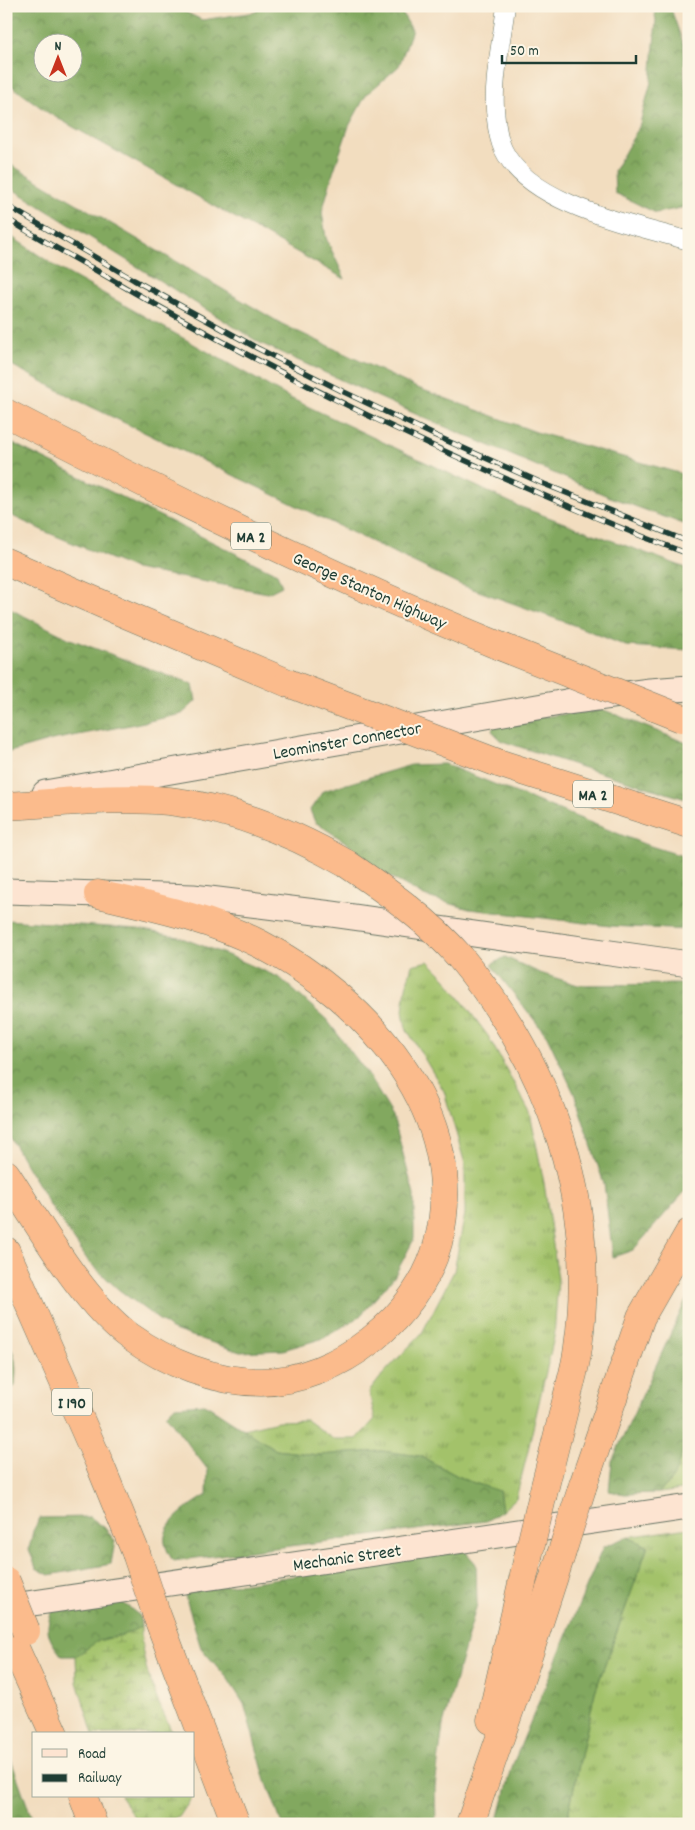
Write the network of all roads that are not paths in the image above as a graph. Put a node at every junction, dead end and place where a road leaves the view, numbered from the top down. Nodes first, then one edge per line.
1 (506, 6) edge
2 (689, 241) edge
3 (6, 413) edge
4 (6, 562) edge
5 (689, 688) edge
6 (685, 720) edge
7 (6, 800) edge
8 (6, 806) edge
9 (689, 824) edge
10 (6, 891) edge
11 (98, 894) junction
12 (689, 964) edge
13 (6, 1174) edge
14 (689, 1233) edge
15 (6, 1251) edge
16 (689, 1508) edge
17 (6, 1581) edge
18 (6, 1607) edge
19 (14, 1632) edge
20 (53, 1732) edge
21 (60, 1732) edge
22 (83, 1798) edge
23 (93, 1824) edge
24 (236, 1824) edge
25 (469, 1824) edge

1 - 2 street
3 - 6 highway, George Stanton Highway / MA 2, bridge
4 - 9 highway, MA 2, bridge
5 - 7 main road, Leominster Connector
8 - 25 highway, bridge
10 - 11 main road
11 - 12 main road
11 - 13 highway
14 - 25 highway, bridge
15 - 24 highway, I 190, bridge
16 - 18 main road, Mechanic Street
17 - 19 highway, bridge
19 - 20 highway
19 - 21 highway
22 - 23 highway

